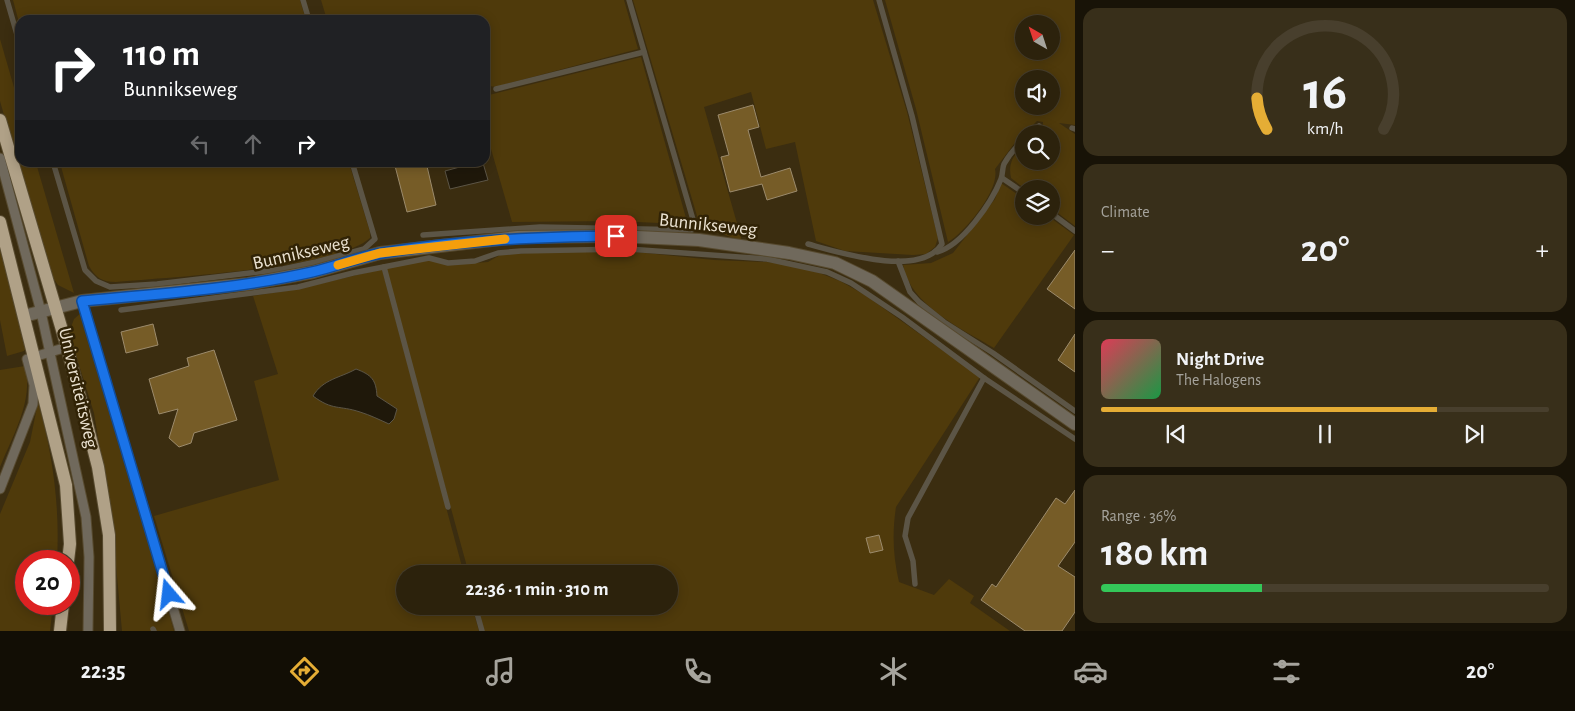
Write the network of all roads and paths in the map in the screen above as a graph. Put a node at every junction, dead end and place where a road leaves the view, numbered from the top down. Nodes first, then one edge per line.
1 (0, 120) edge
2 (0, 158) edge
3 (0, 222) edge
4 (82, 301) junction
5 (55, 309) junction
6 (41, 312) junction
7 (24, 316) junction
8 (67, 347) junction
9 (51, 352) junction
10 (35, 356) junction
11 (1075, 424) edge
12 (0, 489) edge
13 (69, 550) edge
14 (62, 615) edge
15 (60, 631) edge
16 (88, 631) edge
17 (110, 631) edge
18 (180, 631) edge

1 - 5 main road, Universiteitsweg
2 - 6 lane, Universiteitsweg
3 - 7 main road, Universiteitsweg
4 - 5 street, Bunnikseweg
4 - 11 street, Bunnikseweg
4 - 18 lane
5 - 6 street, Bunnikseweg
5 - 8 main road, Universiteitsweg
6 - 7 street, Bunnikseweg
6 - 9 lane, Universiteitsweg
7 - 10 main road, Universiteitsweg
8 - 9 lane
8 - 17 main road, Universiteitsweg
9 - 10 lane
9 - 16 lane, Universiteitsweg
10 - 12 lane
10 - 13 main road, Universiteitsweg
14 - 15 main road

